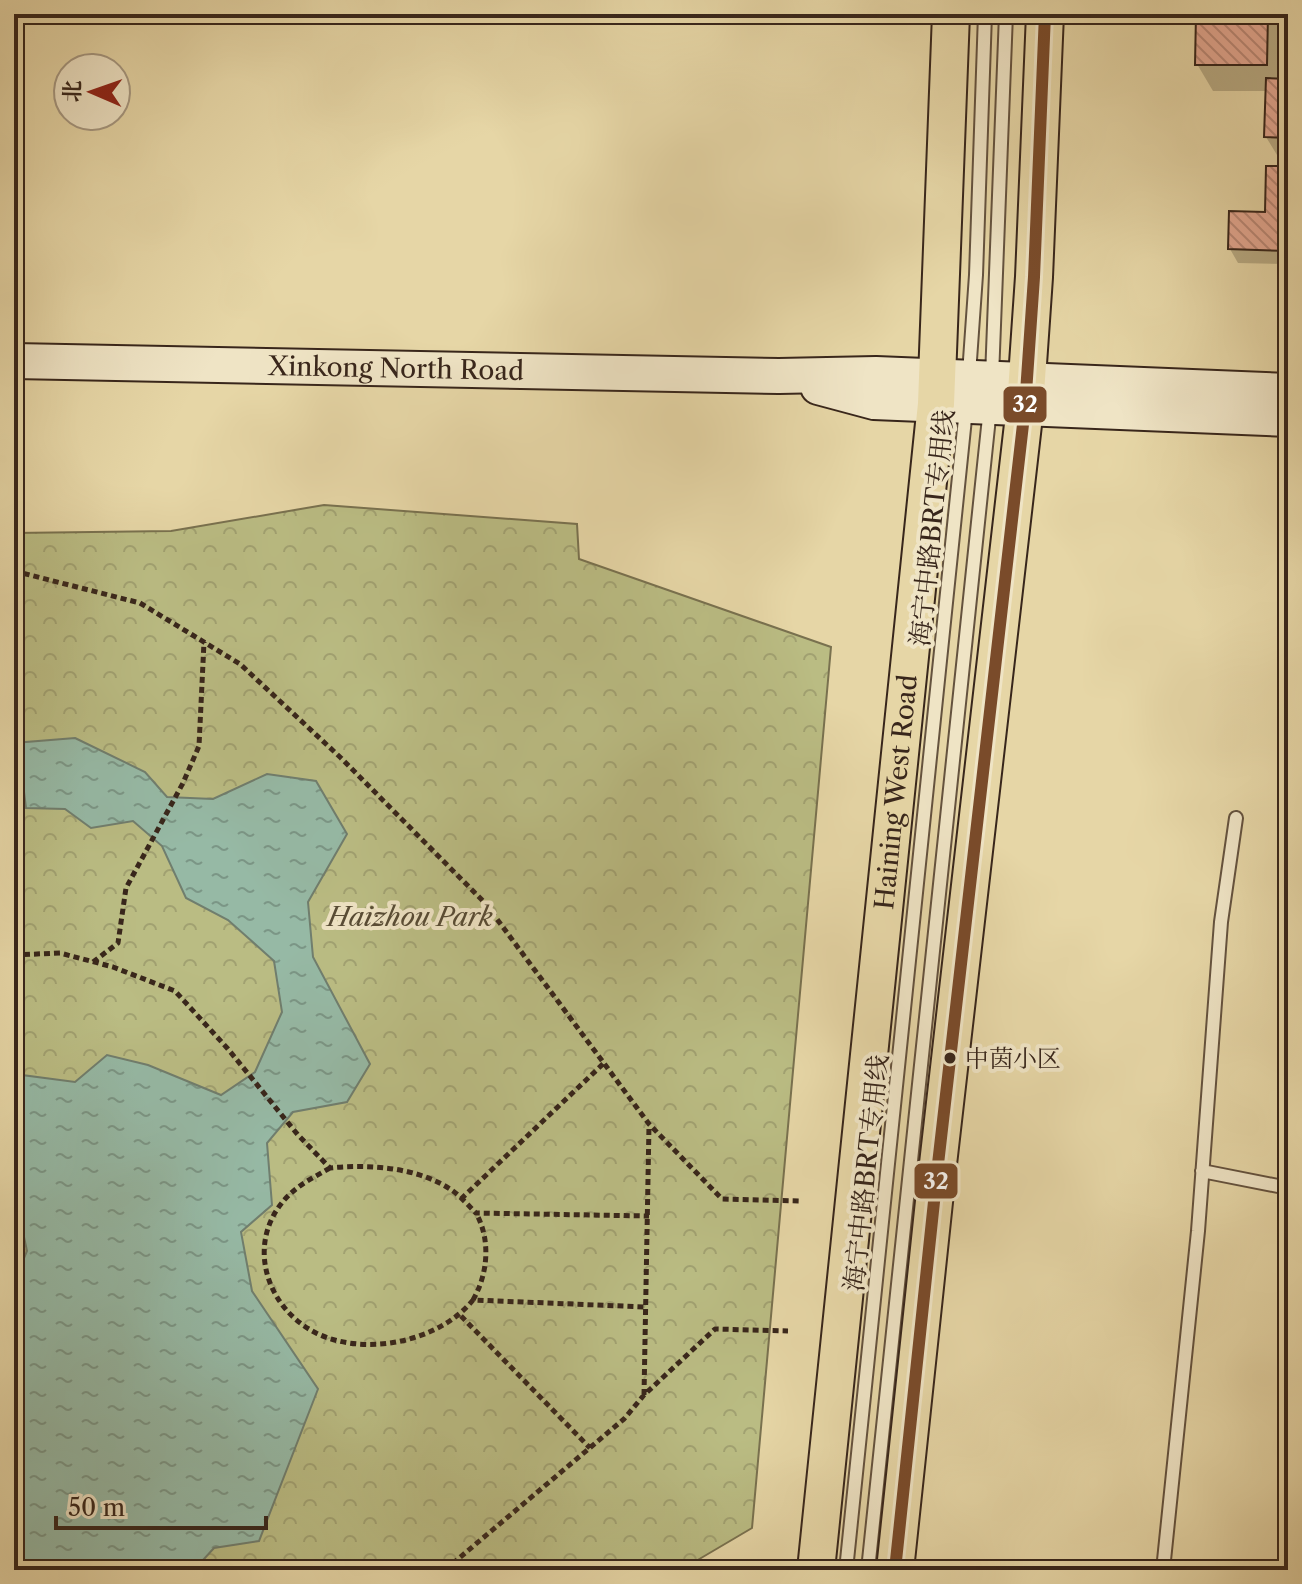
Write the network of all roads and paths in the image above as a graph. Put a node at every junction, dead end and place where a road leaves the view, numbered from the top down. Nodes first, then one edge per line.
1 (951, 14) edge
2 (985, 14) edge
3 (1006, 14) edge
4 (1045, 14) edge
5 (14, 361) edge
6 (1288, 391) edge
7 (980, 392) junction
8 (1288, 419) edge
9 (14, 571) edge
10 (204, 642) junction
11 (1236, 818) dead end
12 (14, 955) edge
13 (93, 962) junction
14 (604, 1063) junction
15 (649, 1124) junction
16 (330, 1168) junction
17 (1202, 1171) junction
18 (1288, 1188) edge
19 (461, 1199) junction
20 (801, 1201) dead end
21 (476, 1213) junction
22 (649, 1216) junction
23 (473, 1300) junction
24 (646, 1307) junction
25 (461, 1316) junction
26 (788, 1331) dead end
27 (644, 1395) junction
28 (590, 1448) junction
29 (445, 1570) edge
30 (816, 1570) edge
31 (846, 1570) edge
32 (868, 1570) edge
33 (895, 1570) edge
34 (1163, 1570) edge

1 - 7 main road, Haining West Road
2 - 7 lane, 海宁中路BRT专用线
3 - 7 lane, 海宁中路BRT专用线
4 - 7 main road, Haining West Road
5 - 7 main road, Xinkong North Road
6 - 7 main road, Xinkong North Road
7 - 8 main road, Xinkong North Road
7 - 30 main road, Haining West Road
7 - 31 lane, 海宁中路BRT专用线
7 - 32 lane, 海宁中路BRT专用线
7 - 33 main road, Haining West Road
9 - 10 path
10 - 13 path
10 - 14 path
11 - 17 lane
12 - 13 path
13 - 16 path
14 - 15 path
14 - 19 path
15 - 20 path
15 - 22 path
16 - 19 path
16 - 25 path
17 - 18 lane
17 - 34 lane
19 - 21 path
21 - 22 path
21 - 23 path
22 - 24 path
23 - 24 path
23 - 25 path
24 - 27 path
25 - 28 path
26 - 27 path
27 - 28 path
28 - 29 path

